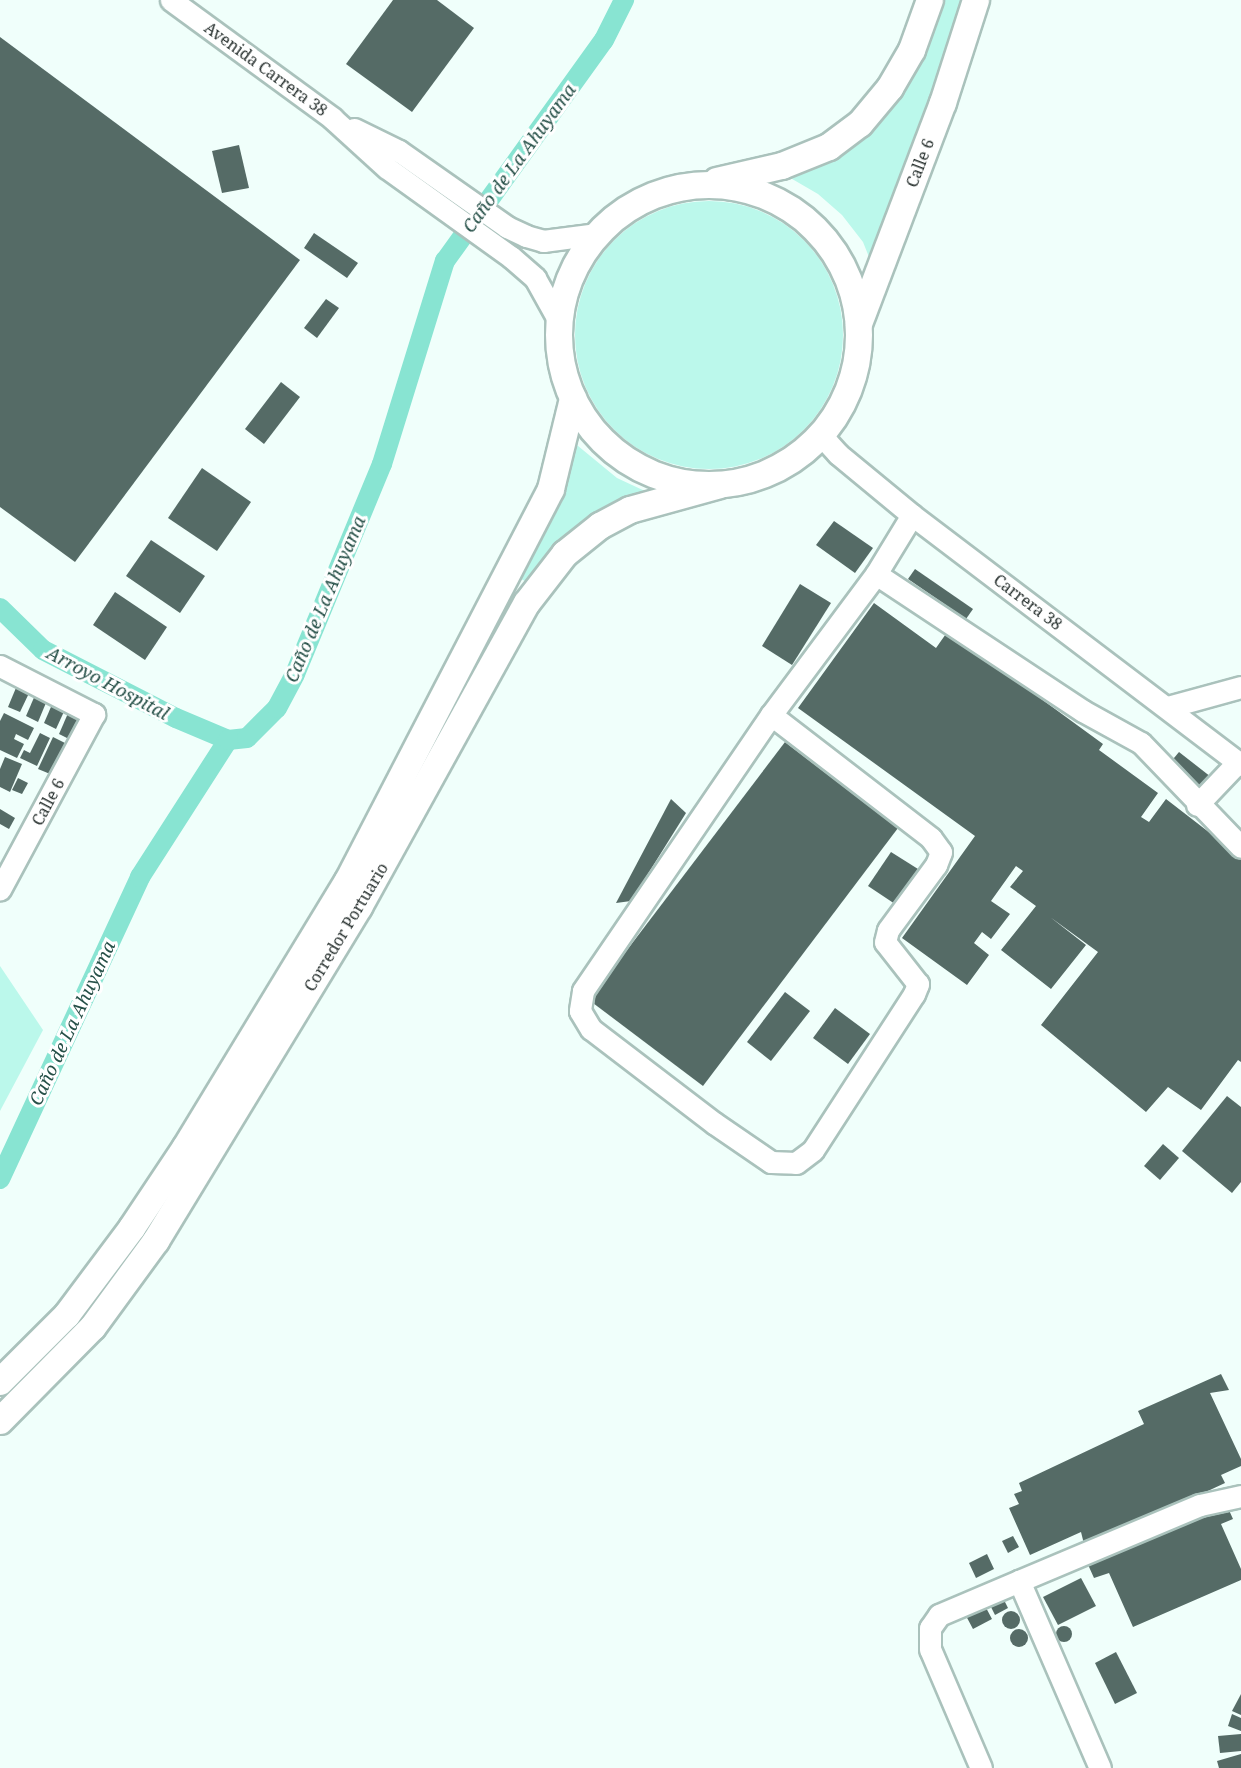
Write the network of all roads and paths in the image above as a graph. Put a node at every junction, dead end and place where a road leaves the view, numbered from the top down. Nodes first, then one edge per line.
1 (171, 0) edge
2 (930, 0) edge
3 (976, 0) edge
4 (417, 177) junction
5 (699, 185) junction
6 (597, 234) junction
7 (559, 321) junction
8 (859, 324) junction
9 (573, 399) junction
10 (820, 434) junction
11 (720, 485) junction
12 (912, 515) junction
13 (876, 574) junction
14 (0, 666) edge
15 (1241, 687) edge
16 (1167, 707) junction
17 (771, 715) junction
18 (1239, 763) edge
19 (1197, 805) junction
20 (1241, 847) edge
21 (0, 889) edge
22 (0, 1382) edge
23 (0, 1421) edge
24 (1241, 1496) edge
25 (1019, 1581) junction
26 (981, 1768) edge
27 (1100, 1768) edge

1 - 4 street, Avenida Carrera 38
2 - 5 main road
3 - 8 main road, Calle 6
4 - 6 street, Avenida Carrera 38
4 - 7 street, Avenida Carrera 38
5 - 6 main road
5 - 8 main road
6 - 7 main road
7 - 9 main road
8 - 10 main road, Corredor Portuario
9 - 11 main road
9 - 22 main road, Corredor Portuario
10 - 11 main road, Corredor Portuario
10 - 12 street, Carrera 38
11 - 23 main road, Corredor Portuario
12 - 13 street
12 - 16 street, Carrera 38
13 - 17 street
13 - 19 street
14 - 21 street, Calle 6
15 - 16 street
16 - 18 street, Carrera 38
17 - 17 street
18 - 19 street
19 - 20 street
24 - 25 street
25 - 26 street
25 - 27 street

